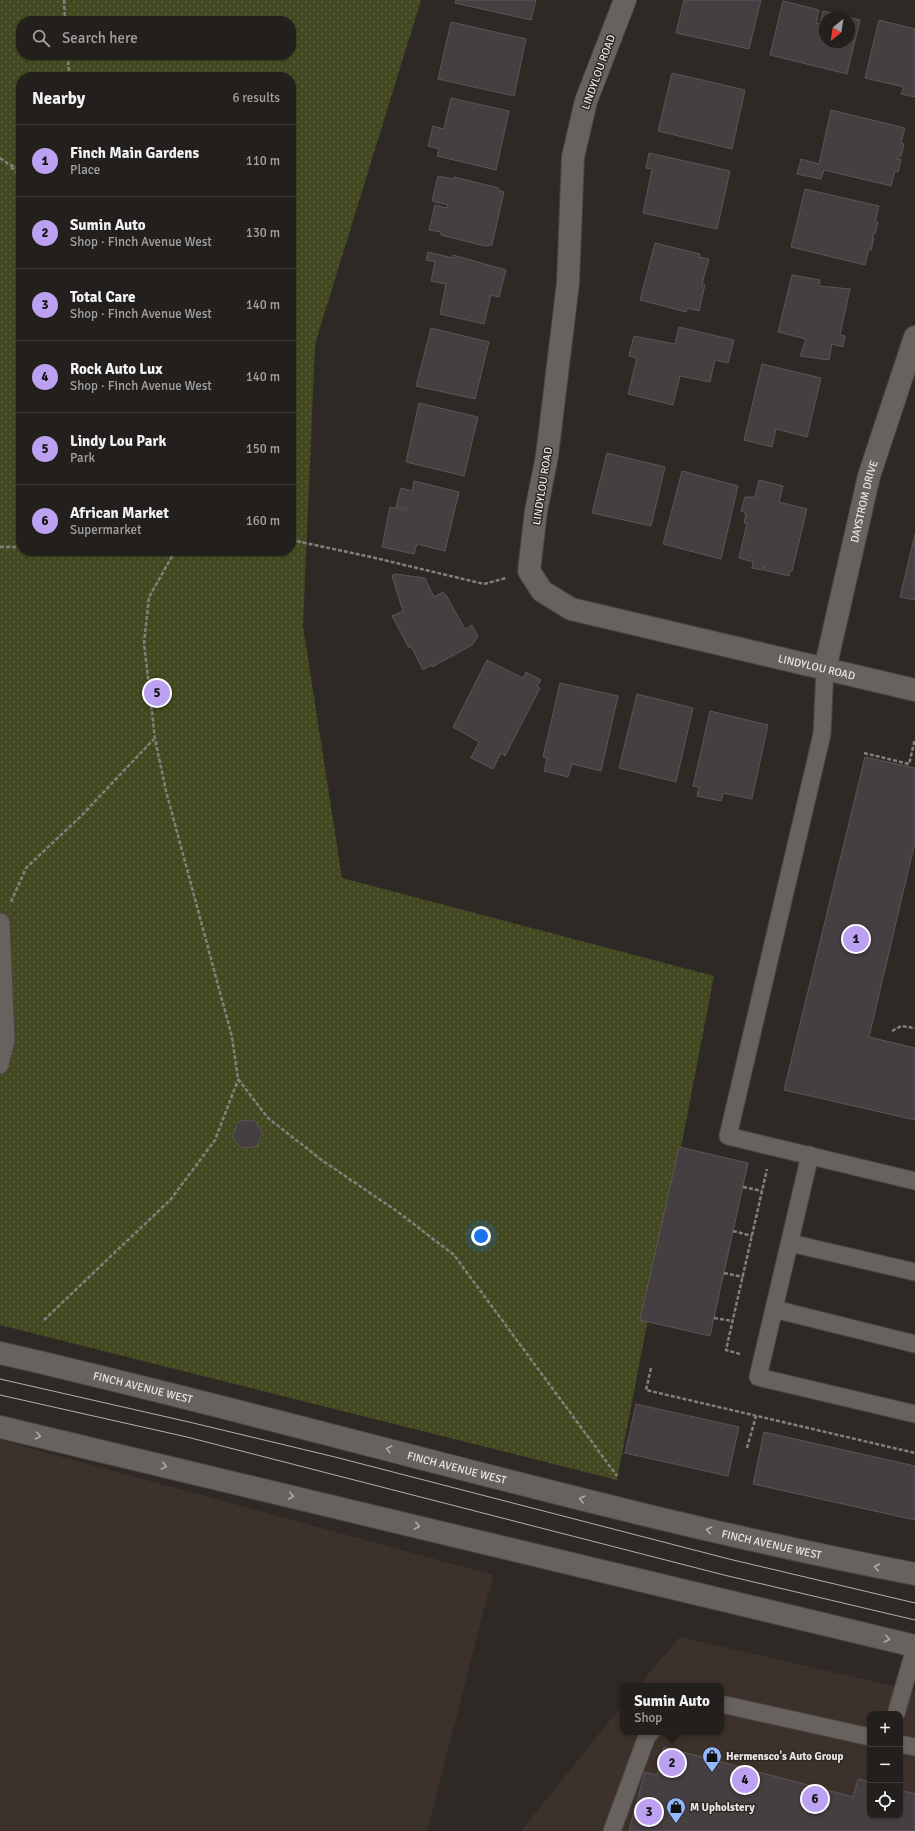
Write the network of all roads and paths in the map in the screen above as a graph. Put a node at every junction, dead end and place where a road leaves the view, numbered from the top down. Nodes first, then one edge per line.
1 (64, 0) edge
2 (625, 0) edge
3 (65, 16) edge
4 (68, 60) edge
5 (69, 72) edge
6 (0, 158) edge
7 (10, 165) junction
8 (16, 167) edge
9 (16, 171) edge
10 (915, 337) edge
11 (296, 541) edge
12 (0, 547) edge
13 (16, 547) edge
14 (172, 556) edge
15 (530, 571) junction
16 (825, 669) junction
17 (915, 690) edge
18 (154, 739) junction
19 (915, 739) edge
20 (864, 753) dead end
21 (1, 922) edge
22 (915, 1028) edge
23 (892, 1031) dead end
24 (3, 1038) edge
25 (0, 1065) edge
26 (238, 1080) junction
27 (772, 1146) junction
28 (810, 1155) junction
29 (915, 1181) edge
30 (743, 1187) dead end
31 (762, 1191) junction
32 (733, 1231) dead end
33 (752, 1236) junction
34 (790, 1243) junction
35 (915, 1272) edge
36 (724, 1273) dead end
37 (743, 1277) junction
38 (774, 1309) junction
39 (714, 1318) dead end
40 (44, 1320) dead end
41 (733, 1322) junction
42 (915, 1344) edge
43 (0, 1353) edge
44 (762, 1360) junction
45 (651, 1368) dead end
46 (915, 1414) edge
47 (756, 1416) junction
48 (0, 1427) edge
49 (747, 1448) dead end
50 (915, 1453) edge
51 (617, 1476) dead end
52 (915, 1574) edge
53 (915, 1646) edge
54 (724, 1705) edge
55 (897, 1711) edge
56 (648, 1735) edge
57 (867, 1736) edge
58 (903, 1745) edge
59 (915, 1747) edge
60 (612, 1831) edge

1 - 3 path
2 - 15 main road, LINDYLOU ROAD
4 - 5 path
6 - 7 path
7 - 8 path
7 - 9 path
10 - 16 main road, DAYSTROM DRIVE
11 - 15 path
12 - 13 path
14 - 18 path
15 - 16 main road, LINDYLOU ROAD
16 - 17 main road, LINDYLOU ROAD
16 - 27 lane
18 - 21 path
18 - 26 path
19 - 20 path
21 - 24 lane
22 - 23 path
24 - 25 lane
26 - 40 path
26 - 51 path
27 - 28 lane
27 - 31 path
28 - 29 lane
28 - 34 lane
30 - 31 path
31 - 33 path
32 - 33 path
33 - 37 path
34 - 35 lane
34 - 38 lane
36 - 37 path
37 - 41 path
38 - 42 lane
38 - 44 lane
39 - 41 path
41 - 44 path
52 -> 43 main road, FINCH AVENUE WEST
44 - 46 lane
45 - 47 path
47 - 49 path
47 - 50 path
48 -> 53 main road
53 - 55 lane
54 - 57 lane
56 - 60 lane
58 - 59 lane

